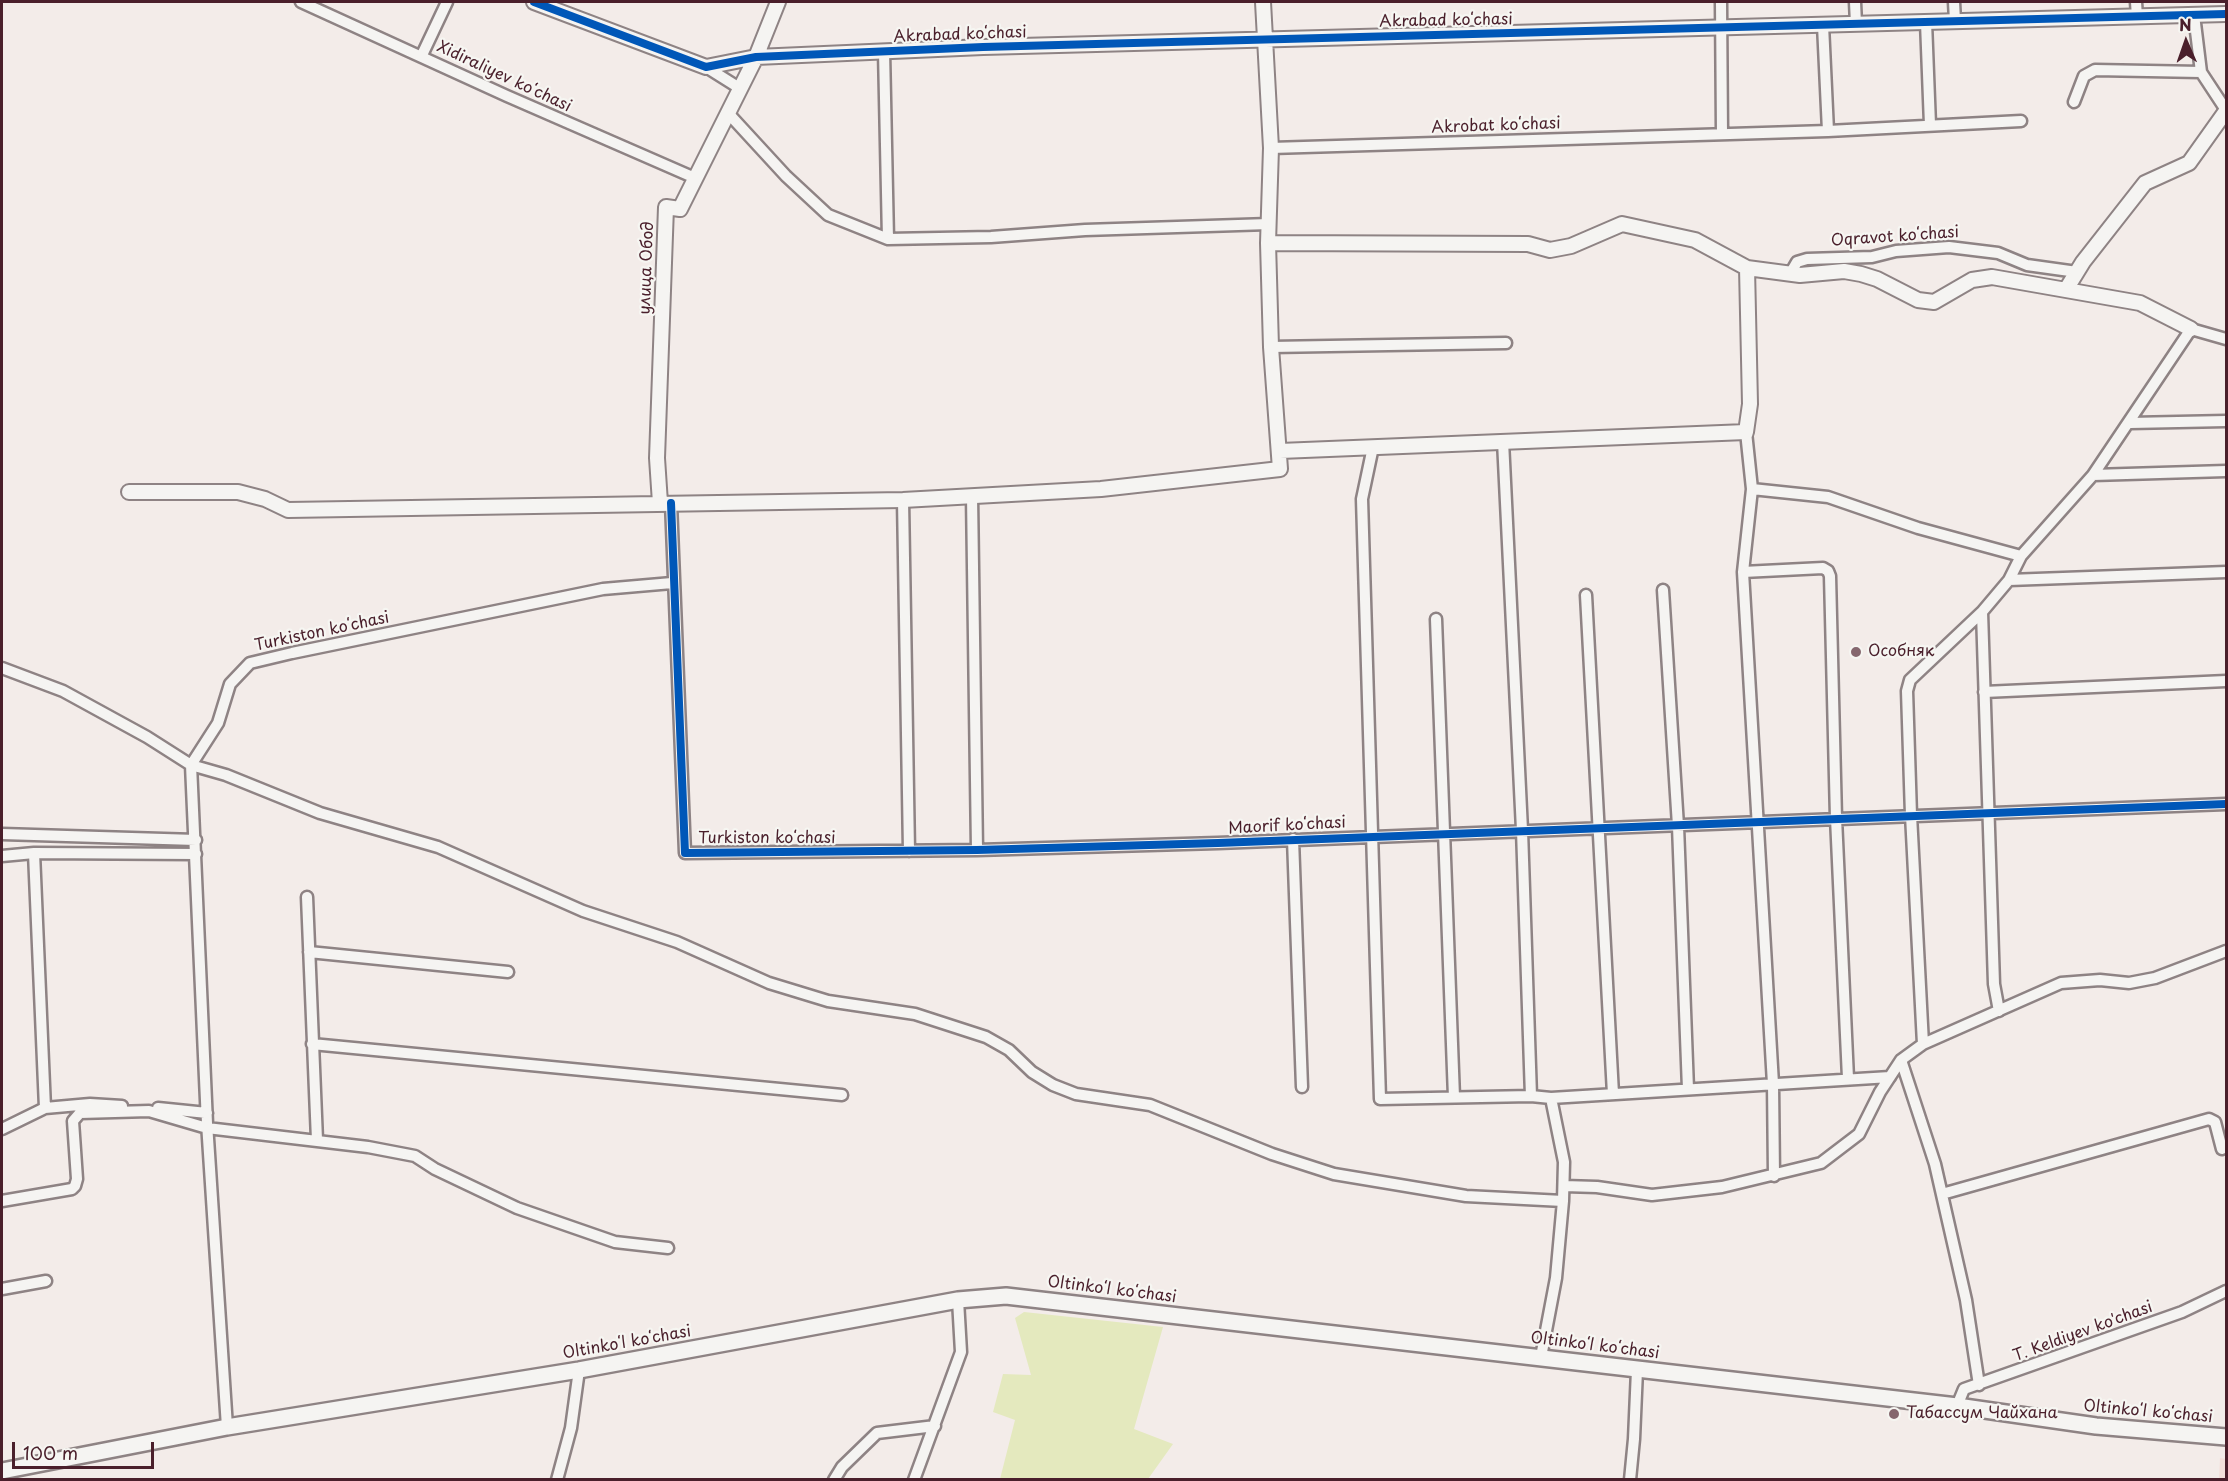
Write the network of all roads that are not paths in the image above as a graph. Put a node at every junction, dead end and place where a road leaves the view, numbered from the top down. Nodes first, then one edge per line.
1 (301, 2) edge
2 (447, 2) edge
3 (534, 2) edge
4 (778, 2) edge
5 (1263, 2) edge
6 (1720, 2) edge
7 (1855, 2) edge
8 (1954, 2) edge
9 (2136, 2) edge
10 (2226, 14) edge
11 (2194, 15) junction
12 (2137, 17) junction
13 (1955, 21) junction
14 (1926, 22) junction
15 (1856, 24) junction
16 (1823, 25) junction
17 (1722, 27) junction
18 (1266, 39) junction
19 (884, 51) junction
20 (422, 56) junction
21 (756, 57) junction
22 (706, 68) junction
23 (2201, 72) junction
24 (741, 89) junction
25 (2074, 102) dead end
26 (2226, 110) edge
27 (728, 113) junction
28 (2021, 121) dead end
29 (1930, 125) junction
30 (1828, 131) junction
31 (1722, 134) junction
32 (1271, 148) junction
33 (695, 178) junction
34 (1269, 224) junction
35 (888, 239) junction
36 (1268, 243) junction
37 (1747, 268) junction
38 (2077, 272) junction
39 (1790, 274) junction
40 (2067, 288) junction
41 (2192, 330) junction
42 (2226, 339) edge
43 (1506, 343) dead end
44 (1271, 347) junction
45 (2226, 421) edge
46 (2130, 423) junction
47 (1746, 432) junction
48 (1503, 441) junction
49 (1373, 447) junction
50 (1280, 451) junction
51 (2226, 471) edge
52 (2093, 475) junction
53 (1752, 489) junction
54 (129, 492) dead end
55 (972, 496) junction
56 (903, 500) junction
57 (665, 503) junction
58 (2021, 556) junction
59 (1743, 572) junction
60 (2226, 572) edge
61 (2009, 580) junction
62 (672, 583) junction
63 (1663, 590) dead end
64 (1586, 595) dead end
65 (1982, 612) junction
66 (1436, 619) dead end
67 (2, 668) edge
68 (2226, 681) edge
69 (1984, 692) junction
70 (191, 765) junction
71 (2226, 804) edge
72 (1988, 812) junction
73 (1911, 815) junction
74 (1836, 818) junction
75 (1757, 822) junction
76 (1678, 826) junction
77 (1598, 828) junction
78 (1522, 830) junction
79 (1446, 833) junction
80 (2, 834) edge
81 (1370, 836) junction
82 (1293, 839) junction
83 (196, 840) junction
84 (977, 850) junction
85 (909, 851) junction
86 (34, 853) junction
87 (196, 854) junction
88 (2, 856) edge
89 (307, 897) dead end
90 (2226, 951) edge
91 (309, 952) junction
92 (508, 972) dead end
93 (1999, 1011) junction
94 (312, 1044) junction
95 (1923, 1044) junction
96 (1901, 1060) junction
97 (1890, 1077) junction
98 (1848, 1078) junction
99 (1773, 1084) junction
100 (1302, 1087) dead end
101 (1688, 1089) junction
102 (1613, 1094) junction
103 (842, 1095) dead end
104 (1532, 1096) junction
105 (1454, 1097) junction
106 (1551, 1098) junction
107 (45, 1108) junction
108 (207, 1113) junction
109 (207, 1128) junction
110 (2, 1129) edge
111 (317, 1140) junction
112 (2222, 1149) dead end
113 (1774, 1176) junction
114 (1564, 1186) junction
115 (1942, 1194) junction
116 (2, 1201) edge
117 (1563, 1201) junction
118 (668, 1248) dead end
119 (46, 1281) dead end
120 (2, 1289) edge
121 (2226, 1291) edge
122 (958, 1300) junction
123 (1541, 1357) junction
124 (579, 1370) junction
125 (1637, 1370) junction
126 (1979, 1385) junction
127 (1957, 1406) junction
128 (935, 1426) junction
129 (227, 1428) junction
130 (2226, 1437) edge
131 (4, 1474) edge
132 (557, 1479) edge
133 (834, 1479) edge
134 (914, 1479) edge
135 (1629, 1479) edge

1 - 20 street, Xidiraliyev koʻchasi
2 - 20 street
3 - 22 street
4 - 21 street, улица Обод
5 - 18 street
6 - 17 street
7 - 15 street
8 - 13 street
9 - 12 street
10 - 11 street, Akrabad koʻchasi
11 - 12 street, Akrabad koʻchasi
11 - 23 street
12 - 13 street, Akrabad koʻchasi
13 - 14 street, Akrabad koʻchasi
14 - 15 street, Akrabad koʻchasi
14 - 29 street
15 - 16 street, Akrabad koʻchasi
16 - 17 street, Akrabad koʻchasi
16 - 30 street
17 - 18 street, Akrabad koʻchasi
17 - 31 street
18 - 19 street, Akrabad koʻchasi
18 - 32 street
19 - 21 street, Akrabad koʻchasi
19 - 35 street
20 - 33 street, Xidiraliyev koʻchasi
21 - 22 street, Akrabad koʻchasi
21 - 24 street, улица Обод
22 - 24 street
23 - 25 street
23 - 26 street
24 - 27 street, улица Обод
26 - 38 street
27 - 33 street, улица Обод
27 - 35 street
28 - 29 street, Akrobat koʻchasi
29 - 30 street, Akrobat koʻchasi
30 - 31 street, Akrobat koʻchasi
31 - 32 street, Akrobat koʻchasi
32 - 34 street
33 - 57 street, улица Обод
34 - 35 street
34 - 36 street
36 - 37 street
36 - 44 street
37 - 39 street
37 - 47 street
38 - 39 street, Oqravot koʻchasi
38 - 40 street
39 - 40 street
40 - 41 street
41 - 42 street
41 - 46 street
43 - 44 street
44 - 50 street
45 - 46 street
46 - 52 street
47 - 48 street
47 - 53 street
48 - 49 street
48 - 78 street
49 - 50 street
49 - 81 street
50 - 55 street
51 - 52 street
52 - 58 street
53 - 58 street
53 - 59 street
54 - 57 street
55 - 56 street
55 - 84 street
56 - 57 street
56 - 85 street
57 - 62 street
58 - 61 street
59 - 74 street
59 - 75 street
60 - 61 street
61 - 65 street
62 - 70 street, Turkiston koʻchasi
62 - 85 street, Turkiston koʻchasi
63 - 76 street
64 - 77 street
65 - 69 street
65 - 73 street
66 - 79 street
67 - 70 street
68 - 69 street
69 - 72 street
70 - 83 street
70 - 117 street
71 - 72 street, Maorif koʻchasi
72 - 73 street, Maorif koʻchasi
72 - 93 street
73 - 74 street, Maorif koʻchasi
73 - 95 street
74 - 75 street, Maorif koʻchasi
74 - 98 street
75 - 76 street, Maorif koʻchasi
75 - 99 street
76 - 77 street, Maorif koʻchasi
76 - 101 street
77 - 78 street, Maorif koʻchasi
77 - 102 street
78 - 79 street, Maorif koʻchasi
78 - 104 street
79 - 81 street, Maorif koʻchasi
79 - 105 street
80 - 83 street
81 - 82 street, Maorif koʻchasi
81 - 105 street, Maorif koʻchasi
82 - 84 street, Maorif koʻchasi
82 - 100 street, Maorif koʻchasi
83 - 87 street
84 - 85 street, Turkiston koʻchasi
86 - 87 street
86 - 88 street
86 - 107 street
87 - 108 street
89 - 91 street
90 - 93 street
91 - 92 street
91 - 94 street
93 - 95 street
94 - 103 street
94 - 111 street
95 - 96 street
96 - 97 street
96 - 115 street
97 - 98 street
97 - 113 street
98 - 99 street
99 - 101 street
99 - 113 street
101 - 102 street
102 - 106 street
104 - 105 street
104 - 106 street
106 - 114 street
107 - 108 street
107 - 110 street
108 - 109 street
109 - 111 street
109 - 116 street
109 - 129 street
111 - 118 street
112 - 115 street
113 - 114 street
114 - 117 street
115 - 126 street
117 - 123 street
119 - 120 street
121 - 126 street, T. Keldiyev ko'chasi
122 - 123 main road, Oltinkoʻl koʻchasi
122 - 124 main road, Oltinkoʻl koʻchasi
122 - 128 street
123 - 125 main road, Oltinkoʻl koʻchasi
124 - 129 main road, Oltinkoʻl koʻchasi
124 - 132 street
125 - 127 main road, Oltinkoʻl koʻchasi
125 - 135 street
126 - 127 street, T. Keldiyev ko'chasi
127 - 130 main road, Oltinkoʻl koʻchasi
128 - 133 street
128 - 134 street
129 - 131 main road, Oltinkoʻl koʻchasi

